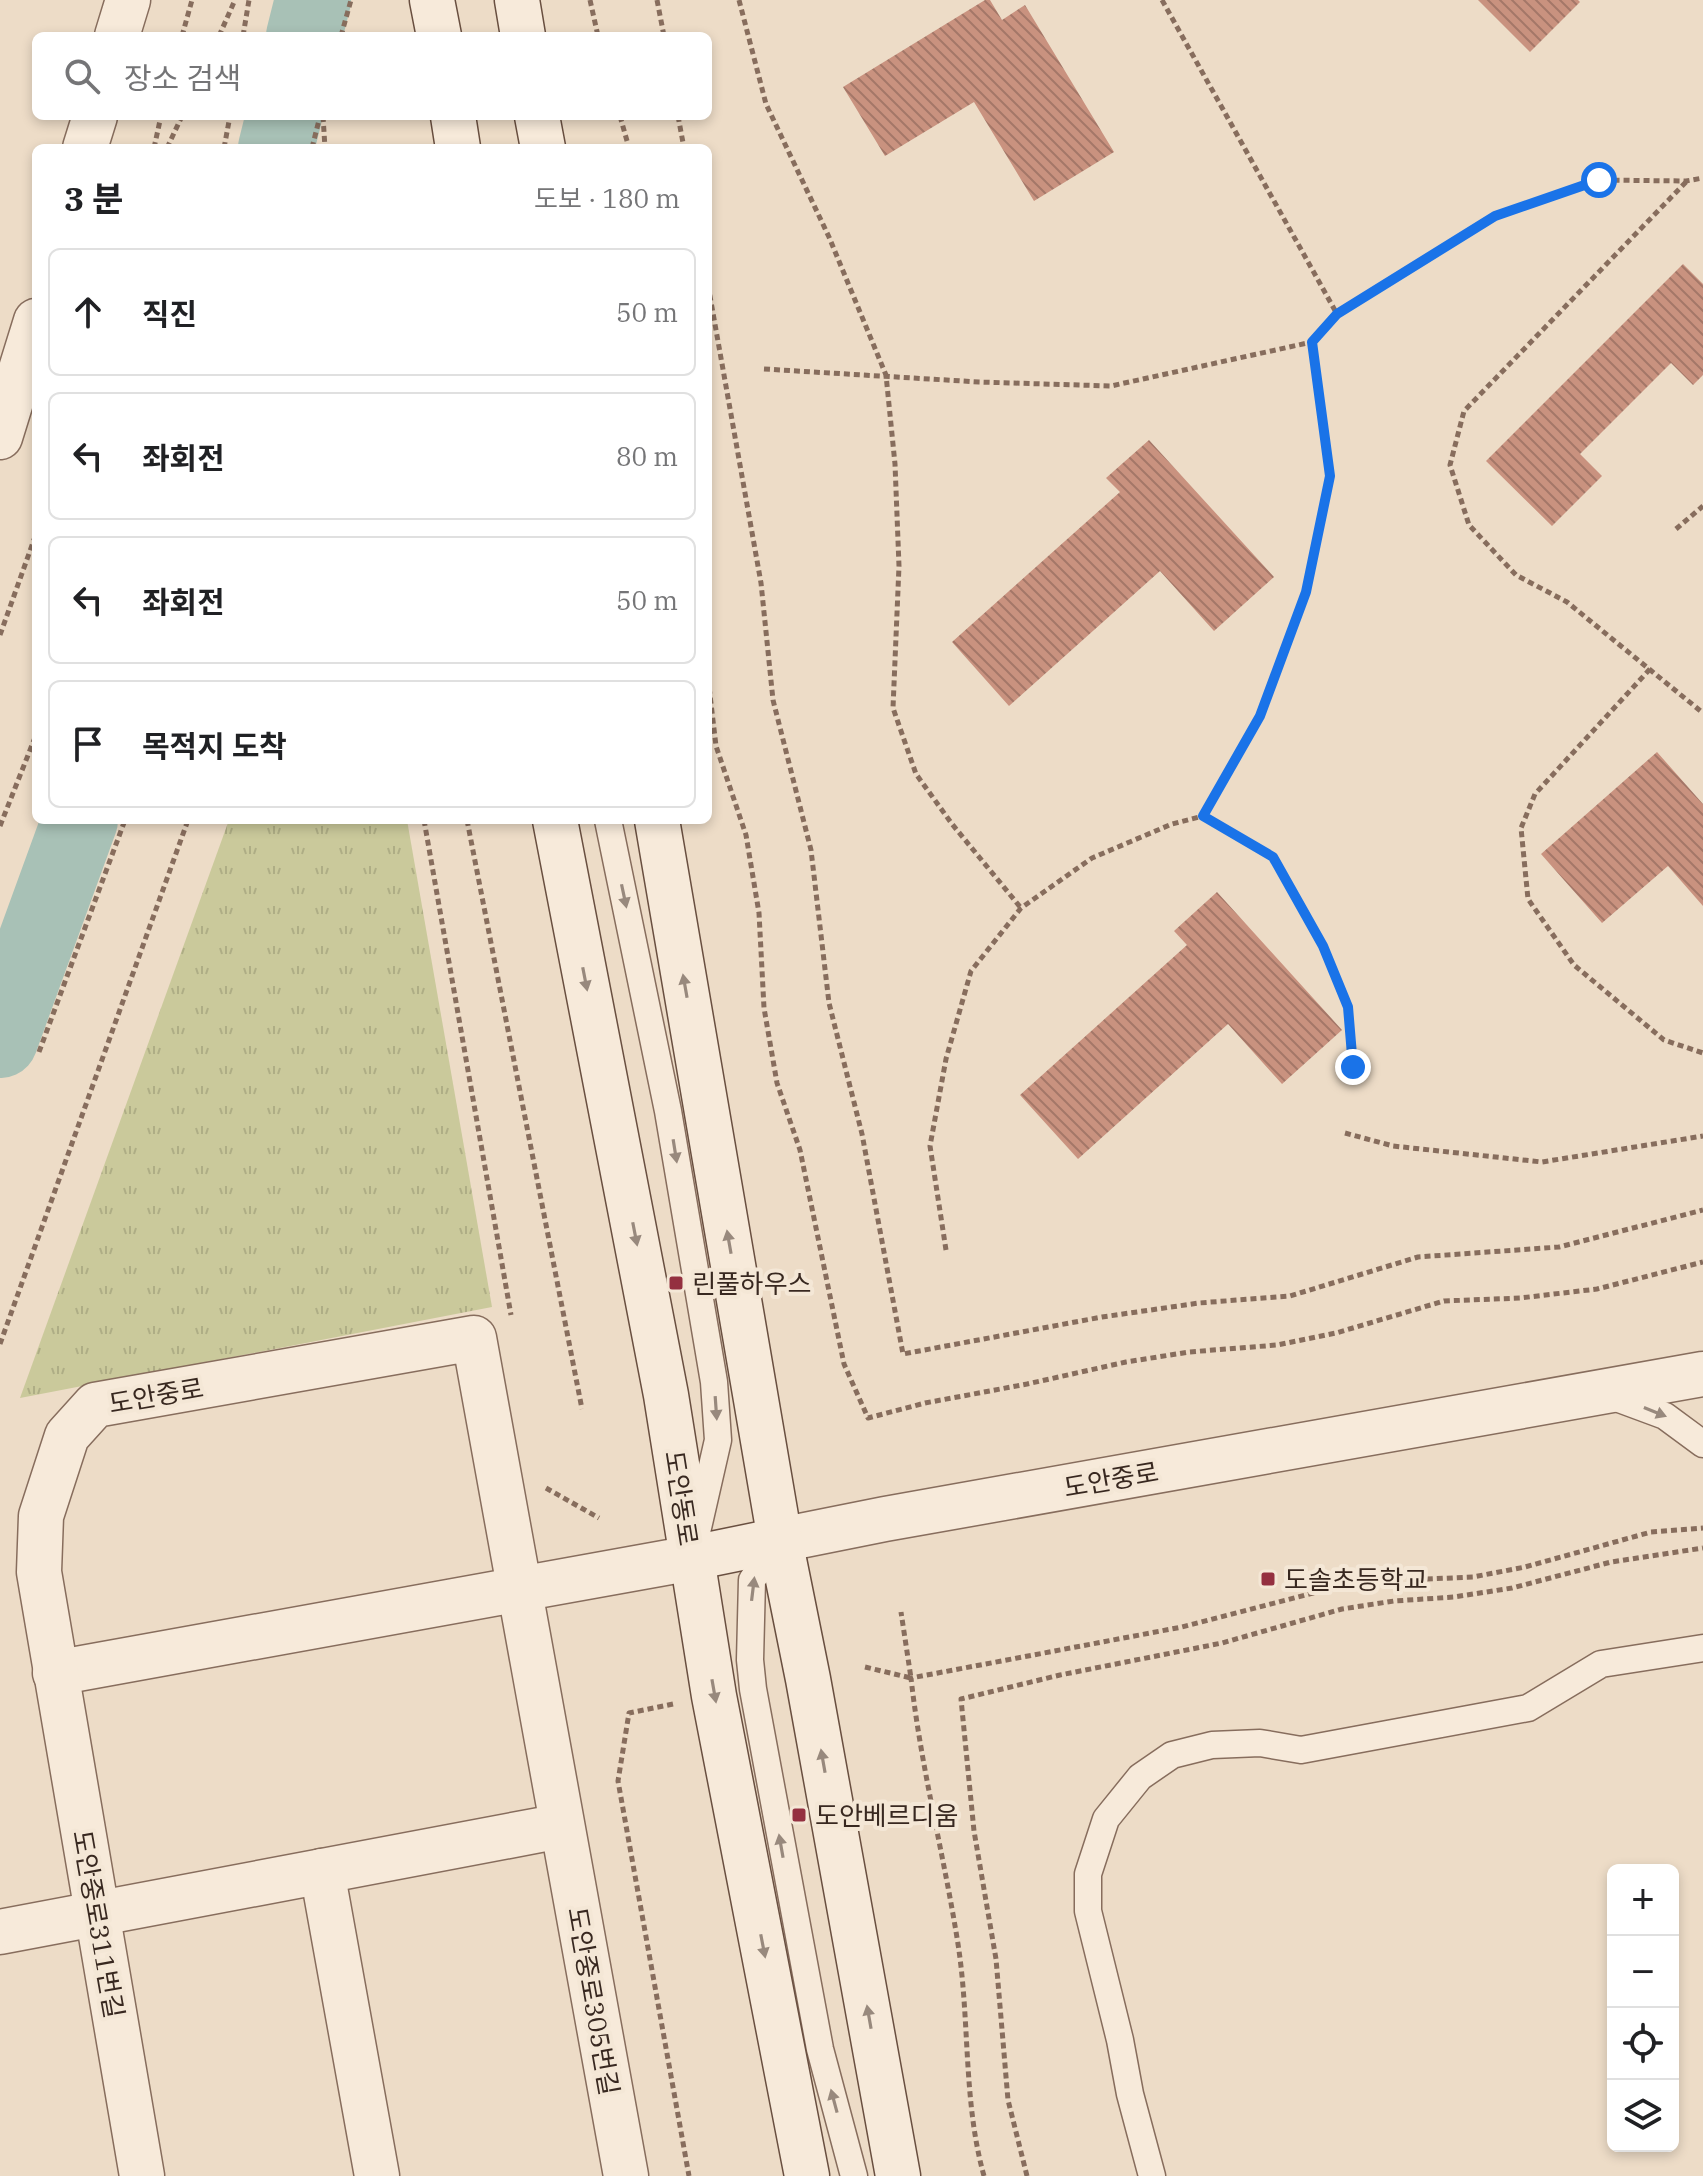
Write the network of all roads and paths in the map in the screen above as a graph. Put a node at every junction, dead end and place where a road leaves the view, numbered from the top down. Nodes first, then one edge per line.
1 (128, 0) edge
2 (192, 0) edge
3 (235, 0) edge
4 (249, 0) edge
5 (351, 0) edge
6 (432, 0) edge
7 (517, 0) edge
8 (590, 0) edge
9 (657, 0) edge
10 (739, 0) edge
11 (1162, 0) edge
12 (118, 32) edge
13 (183, 32) edge
14 (221, 32) edge
15 (244, 32) edge
16 (342, 32) edge
17 (438, 32) edge
18 (522, 32) edge
19 (597, 32) edge
20 (663, 32) edge
21 (94, 120) edge
22 (160, 120) edge
23 (180, 120) edge
24 (229, 120) edge
25 (320, 120) edge
26 (322, 120) edge
27 (454, 120) edge
28 (538, 120) edge
29 (621, 120) edge
30 (679, 120) edge
31 (86, 144) edge
32 (155, 144) edge
33 (169, 144) edge
34 (225, 144) edge
35 (313, 144) edge
36 (324, 144) edge
37 (457, 144) edge
38 (542, 144) edge
39 (628, 144) edge
40 (683, 144) edge
41 (1703, 178) edge
42 (1686, 181) junction
43 (712, 307) edge
44 (1337, 314) junction
45 (32, 334) edge
46 (1312, 342) junction
47 (764, 369) dead end
48 (886, 375) junction
49 (0, 437) edge
50 (1703, 506) edge
51 (1676, 529) dead end
52 (32, 545) edge
53 (0, 635) edge
54 (1650, 669) junction
55 (712, 712) edge
56 (1703, 713) edge
57 (32, 745) edge
58 (1203, 816) junction
59 (124, 824) edge
60 (187, 824) edge
61 (425, 824) edge
62 (468, 824) edge
63 (556, 824) edge
64 (609, 824) edge
65 (658, 824) edge
66 (0, 826) edge
67 (1021, 908) junction
68 (39, 1052) dead end
69 (1703, 1053) edge
70 (1353, 1067) dead end
71 (1345, 1133) dead end
72 (1703, 1136) edge
73 (1703, 1210) edge
74 (946, 1250) dead end
75 (1703, 1262) edge
76 (511, 1315) dead end
77 (0, 1344) edge
78 (1703, 1374) edge
79 (1600, 1392) junction
80 (582, 1409) dead end
81 (1703, 1444) edge
82 (541, 1485) dead end
83 (599, 1518) dead end
84 (780, 1540) junction
85 (1703, 1548) edge
86 (692, 1558) junction
87 (519, 1588) junction
88 (901, 1612) dead end
89 (1703, 1648) edge
90 (865, 1667) dead end
91 (55, 1673) junction
92 (676, 1703) dead end
93 (561, 1826) junction
94 (322, 1871) junction
95 (97, 1914) junction
96 (0, 1932) edge
97 (142, 2176) edge
98 (377, 2176) edge
99 (626, 2176) edge
100 (689, 2176) edge
101 (807, 2176) edge
102 (854, 2176) edge
103 (898, 2176) edge
104 (1027, 2176) edge
105 (1152, 2176) edge

1 - 12 street
2 - 13 path
3 - 14 path
4 - 15 path
5 - 16 path
6 - 17 street
7 - 18 street
8 - 19 path
9 - 20 path
10 - 48 path
11 - 44 path
21 - 31 street
22 - 32 path
23 - 33 path
24 - 34 path
25 - 35 path
26 - 36 path
27 - 37 street
28 - 38 street
29 - 39 path
30 - 40 path
41 - 42 path
42 - 44 path
42 - 54 path
43 - 73 path
44 - 46 path
45 - 49 street
46 - 48 path
46 - 58 path
47 - 48 path
48 - 67 path
50 - 51 path
52 - 53 path
54 - 56 path
54 - 69 path
55 - 75 path
57 - 66 path
58 - 67 path
58 - 70 path
59 - 68 path
60 - 77 path
61 - 76 path
62 - 80 path
63 -> 86 street, 도안동로
64 -> 86 lane
84 -> 65 street
67 - 74 path
71 - 72 path
78 - 79 street, 도안중로
79 -> 81 lane
79 - 84 street, 도안중로
82 - 83 path
84 - 86 street, 도안중로
102 -> 84 lane
103 -> 84 street
85 - 104 path
86 - 87 street, 도안중로
86 -> 101 street, 도안동로
87 - 91 street, 도안중로
87 - 91 street, 도안중로
87 - 93 street, 도안중로305번길
88 - 90 path
89 - 105 lane
91 - 95 street, 도안중로311번길
92 - 100 path
93 - 94 street
93 - 99 street, 도안중로305번길
94 - 95 street
94 - 98 street
95 - 96 street
95 - 97 street, 도안중로311번길

